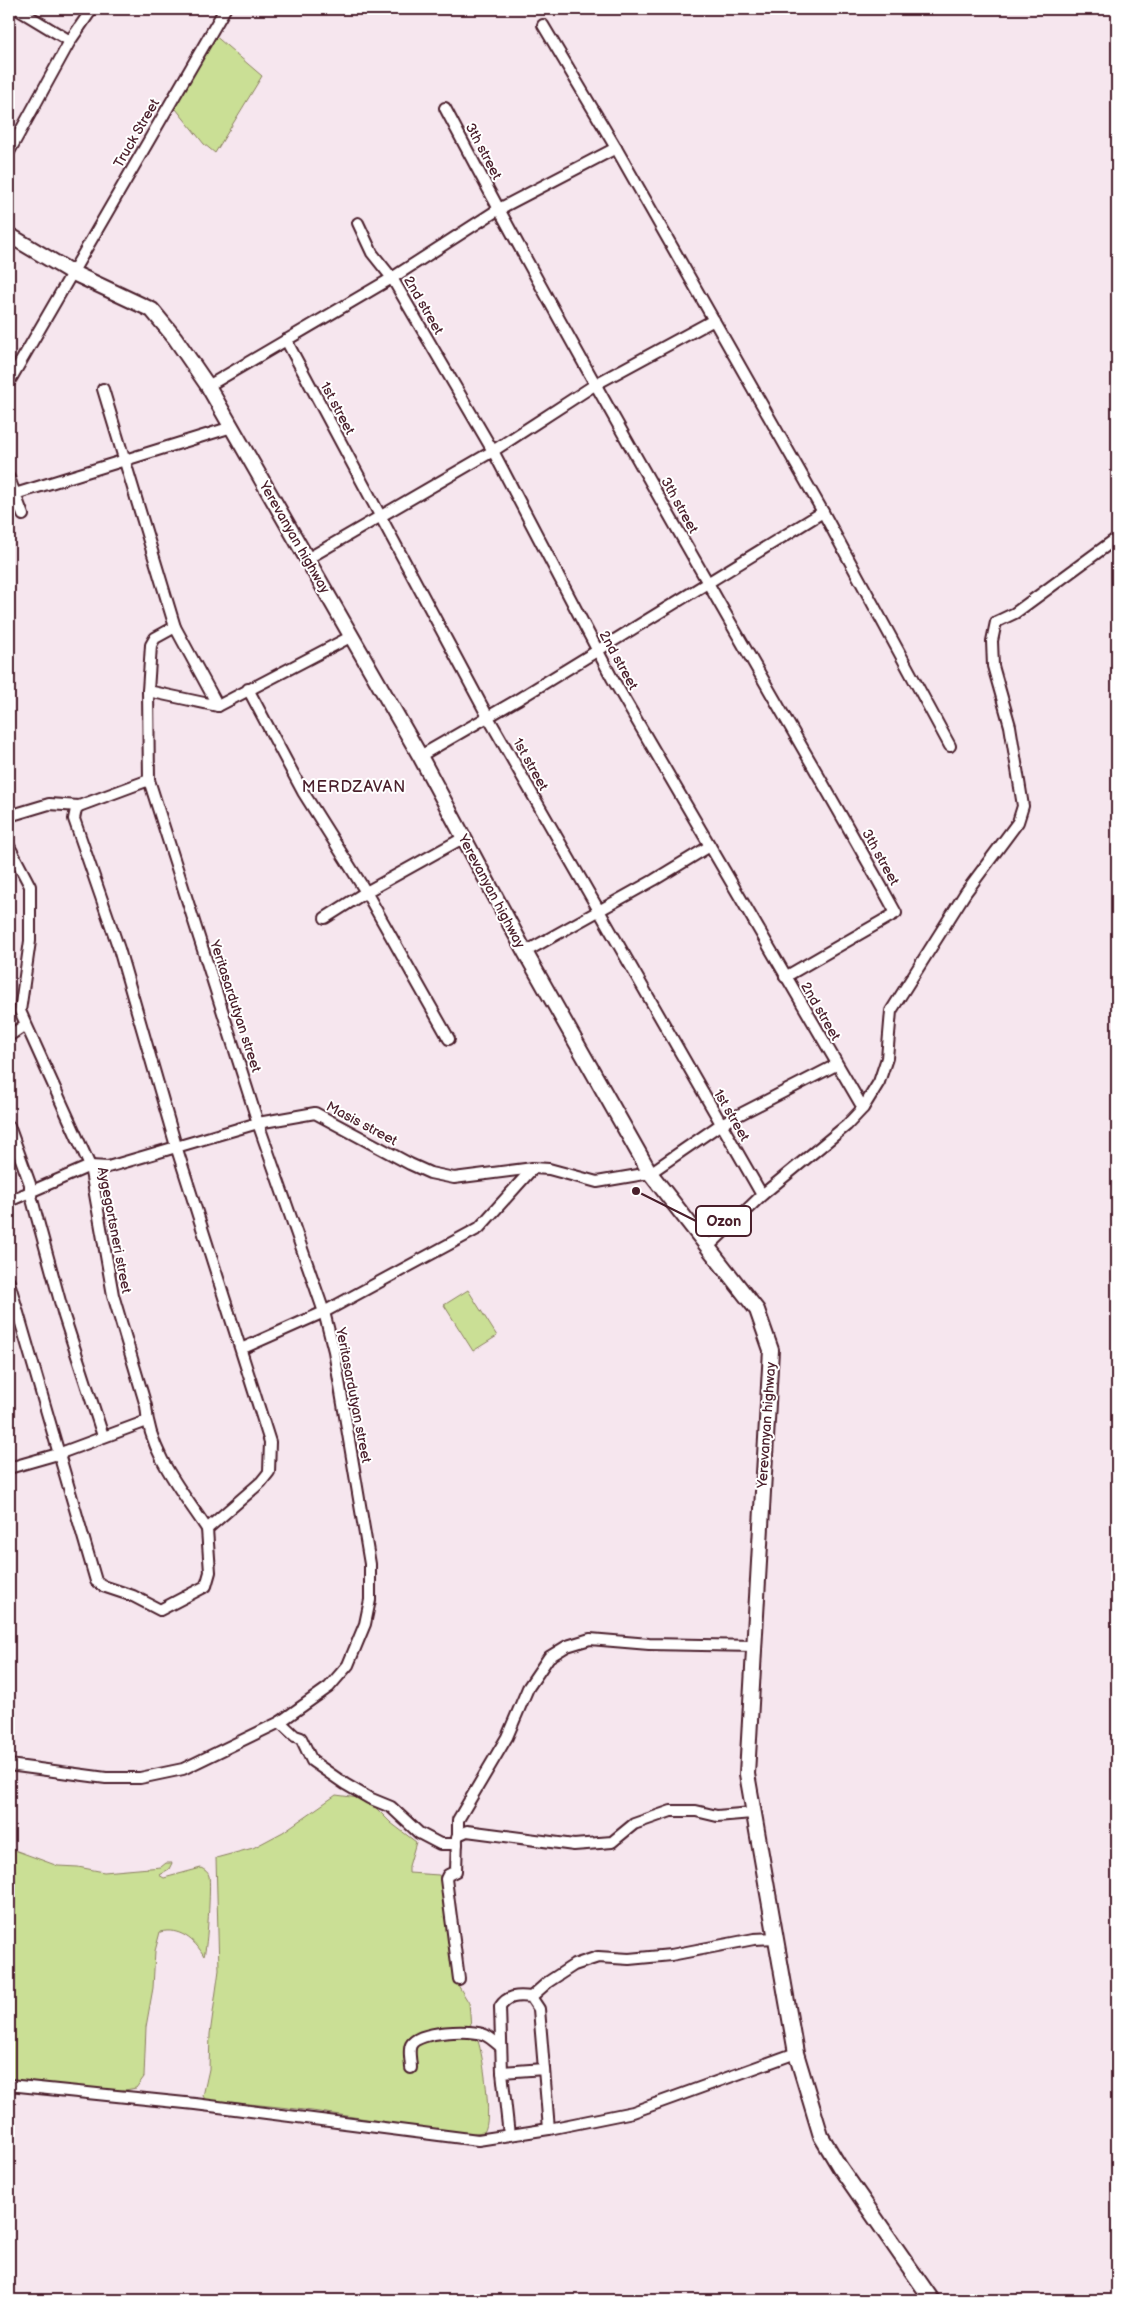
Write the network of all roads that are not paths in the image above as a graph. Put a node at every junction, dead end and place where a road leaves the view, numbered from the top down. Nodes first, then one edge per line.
1 (17, 9) edge
2 (92, 9) edge
3 (225, 9) edge
4 (543, 25) dead end
5 (70, 41) junction
6 (446, 108) dead end
7 (616, 148) junction
8 (9, 152) edge
9 (499, 209) junction
10 (358, 223) dead end
11 (9, 235) edge
12 (71, 272) junction
13 (392, 278) junction
14 (714, 320) junction
15 (286, 340) junction
16 (9, 382) edge
17 (596, 384) junction
18 (208, 386) junction
19 (103, 389) dead end
20 (232, 427) junction
21 (493, 451) junction
22 (124, 460) junction
23 (9, 478) edge
24 (15, 494) junction
25 (823, 512) junction
26 (23, 515) dead end
27 (380, 516) junction
28 (1117, 538) edge
29 (307, 559) junction
30 (708, 583) junction
31 (175, 626) junction
32 (352, 636) junction
33 (597, 650) junction
34 (248, 689) junction
35 (148, 691) junction
36 (218, 706) junction
37 (488, 717) junction
38 (950, 746) dead end
39 (420, 756) junction
40 (149, 780) junction
41 (80, 806) junction
42 (9, 816) edge
43 (463, 838) junction
44 (9, 846) edge
45 (710, 846) junction
46 (366, 892) junction
47 (598, 912) junction
48 (325, 918) dead end
49 (525, 952) junction
50 (785, 977) junction
51 (25, 1025) junction
52 (9, 1036) edge
53 (449, 1039) dead end
54 (836, 1065) junction
55 (863, 1108) junction
56 (258, 1123) junction
57 (721, 1124) junction
58 (9, 1126) edge
59 (176, 1146) junction
60 (90, 1166) junction
61 (533, 1168) junction
62 (650, 1173) junction
63 (30, 1192) junction
64 (762, 1195) junction
65 (9, 1201) edge
66 (708, 1247) junction
67 (9, 1282) edge
68 (324, 1312) junction
69 (241, 1348) junction
70 (147, 1421) junction
71 (103, 1436) junction
72 (58, 1454) junction
73 (9, 1468) edge
74 (207, 1529) junction
75 (755, 1646) junction
76 (280, 1722) junction
77 (9, 1765) edge
78 (752, 1813) junction
79 (457, 1839) junction
80 (775, 1938) junction
81 (459, 1979) dead end
82 (531, 1997) junction
83 (501, 2046) junction
84 (796, 2053) junction
85 (411, 2068) dead end
86 (544, 2069) junction
87 (502, 2072) junction
88 (9, 2085) edge
89 (549, 2129) junction
90 (509, 2135) junction
91 (932, 2300) edge

1 - 5 street
2 - 5 street
3 - 12 street, Truck Street
4 - 7 street
5 - 8 street
6 - 9 street, 3th street
7 - 9 street
7 - 14 street
9 - 13 street
9 - 17 street, 3th street
10 - 13 street, 2nd street
11 - 12 main road, Yerevanyan highway
12 - 16 street, Truck Street
12 - 18 main road, Yerevanyan highway
13 - 15 street
13 - 21 street, 2nd street
14 - 17 street
14 - 25 street
15 - 18 street
15 - 27 street, 1st street
17 - 21 street
17 - 30 street, 3th street
18 - 20 main road, Yerevanyan highway
19 - 22 street
20 - 22 street
20 - 29 main road, Yerevanyan highway
21 - 27 street
21 - 33 street, 2nd street
22 - 24 street
22 - 31 street
23 - 24 street
24 - 26 street
25 - 30 street
25 - 38 street
27 - 29 street
27 - 37 street, 1st street
28 - 55 street
29 - 32 main road, Yerevanyan highway
30 - 33 street
30 - 50 street, 3th street
31 - 35 street, Yeritasardutyan street
31 - 36 street
32 - 34 street
32 - 39 main road, Yerevanyan highway
33 - 37 street
33 - 45 street, 2nd street
34 - 36 street
34 - 46 street
35 - 36 street
35 - 40 street, Yeritasardutyan street
37 - 39 street
37 - 47 street, 1st street
39 - 43 main road, Yerevanyan highway
40 - 41 street
40 - 56 street, Yeritasardutyan street
41 - 42 street
41 - 59 street
43 - 46 street
43 - 49 main road, Yerevanyan highway
44 - 51 street, Aygegortsneri street
45 - 47 street
45 - 50 street, 2nd street
46 - 48 street
46 - 53 street
47 - 49 street
47 - 57 street, 1st street
49 - 62 main road, Yerevanyan highway
50 - 54 street, 2nd street
51 - 52 street
51 - 60 street, Aygegortsneri street
54 - 55 street, 2nd street
54 - 57 street
55 - 64 street
56 - 59 street, Masis street
56 - 61 street, Masis street
56 - 68 street, Yeritasardutyan street
57 - 62 street
57 - 64 street, 1st street
58 - 63 street
59 - 60 street, Masis street
59 - 69 street
60 - 63 street, Masis street
60 - 70 street, Aygegortsneri street
61 - 62 street, Masis street
61 - 68 street
62 - 66 main road, Yerevanyan highway
63 - 65 street, Masis street
63 - 71 street
64 - 66 street
66 - 75 main road, Yerevanyan highway
67 - 72 street
68 - 69 street
68 - 76 street, Yeritasardutyan street
69 - 74 street
70 - 71 street
70 - 74 street, Aygegortsneri street
71 - 72 street
72 - 73 street
72 - 74 street
75 - 78 main road, Yerevanyan highway
75 - 79 street
76 - 77 street, Yeritasardutyan street
76 - 79 street
78 - 79 street
78 - 80 main road, Yerevanyan highway
79 - 81 street
80 - 82 street
80 - 84 main road, Yerevanyan highway
82 - 83 street
82 - 86 street
83 - 85 street
83 - 87 street
84 - 89 street
84 - 91 main road, Yerevanyan highway
86 - 87 street
86 - 89 street
87 - 90 street
88 - 90 street
89 - 90 street

